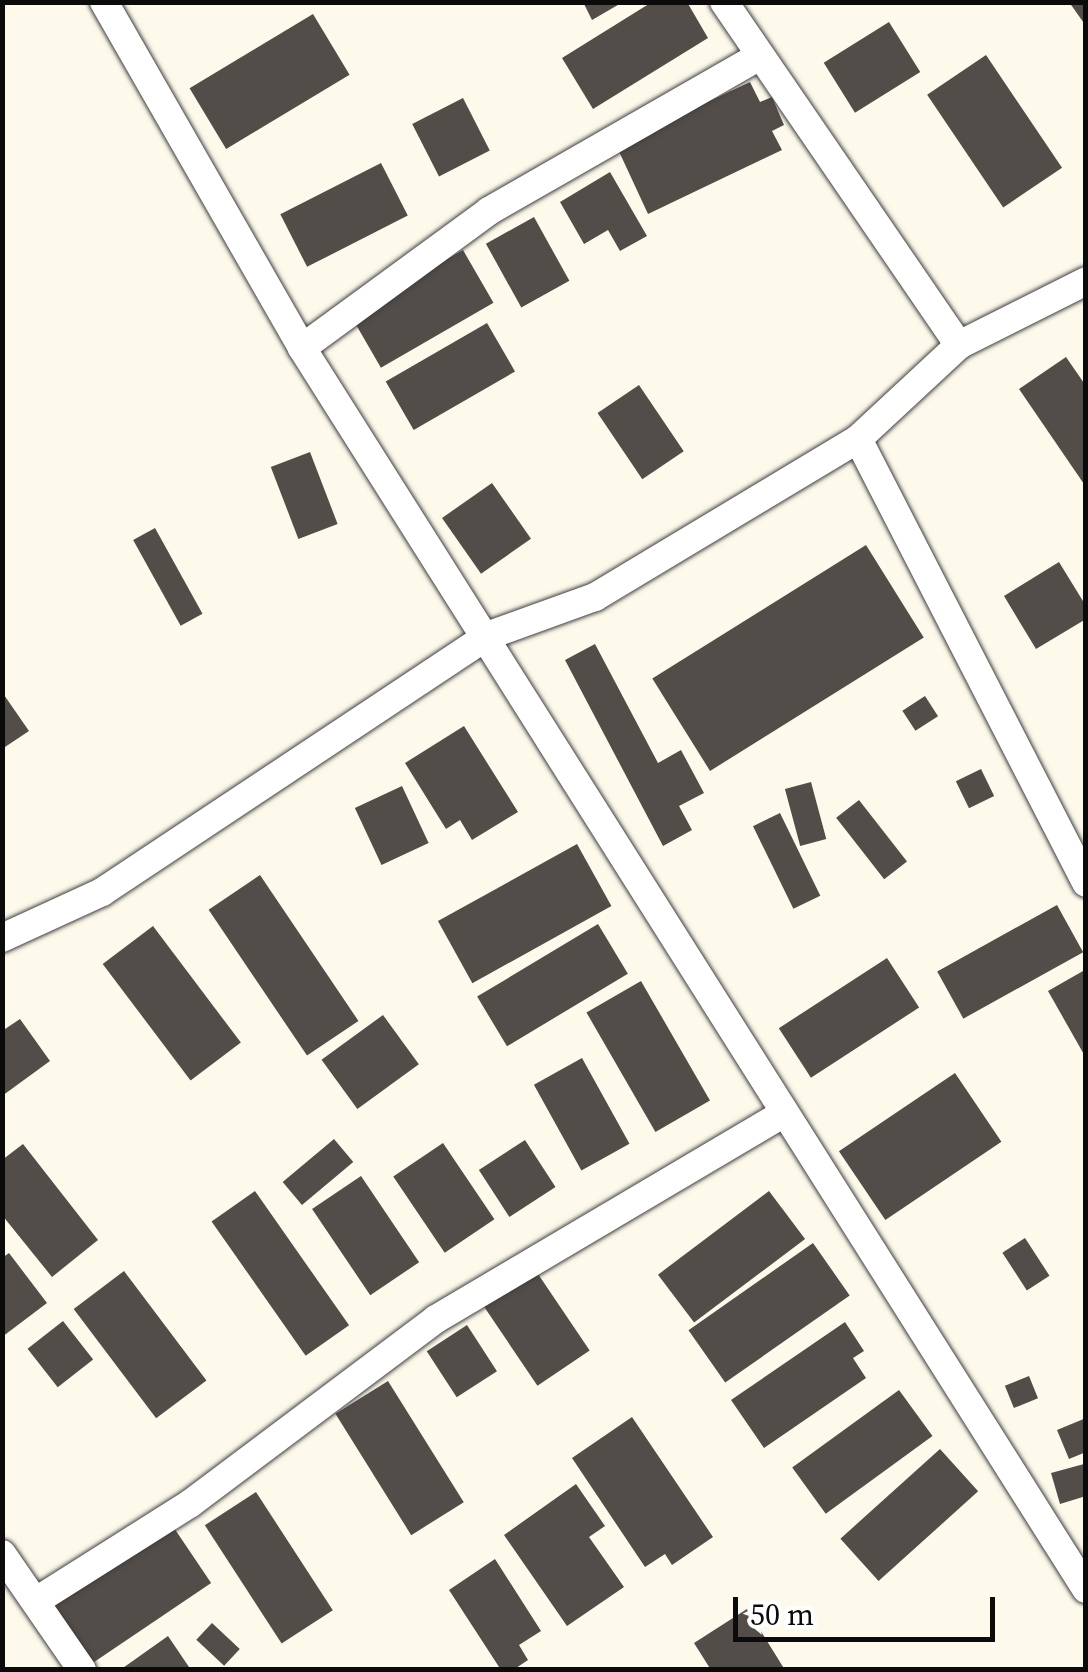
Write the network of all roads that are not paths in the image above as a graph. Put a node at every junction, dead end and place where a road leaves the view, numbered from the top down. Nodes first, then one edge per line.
1 (104, 2) edge
2 (724, 2) edge
3 (758, 58) junction
4 (1086, 281) edge
5 (959, 345) junction
6 (302, 348) junction
7 (858, 439) junction
8 (487, 636) junction
9 (1086, 883) edge
10 (2, 938) edge
11 (785, 1113) junction
12 (1074, 1541) edge
13 (2, 1554) edge
14 (1086, 1589) edge
15 (36, 1601) junction
16 (82, 1670) edge

1 - 6 street
2 - 3 street
3 - 5 street
3 - 6 street
4 - 5 street
5 - 7 street
6 - 8 street
7 - 8 street
7 - 9 street
8 - 10 street
8 - 11 street
11 - 12 street
11 - 15 street
12 - 14 street
13 - 15 street
15 - 16 street

